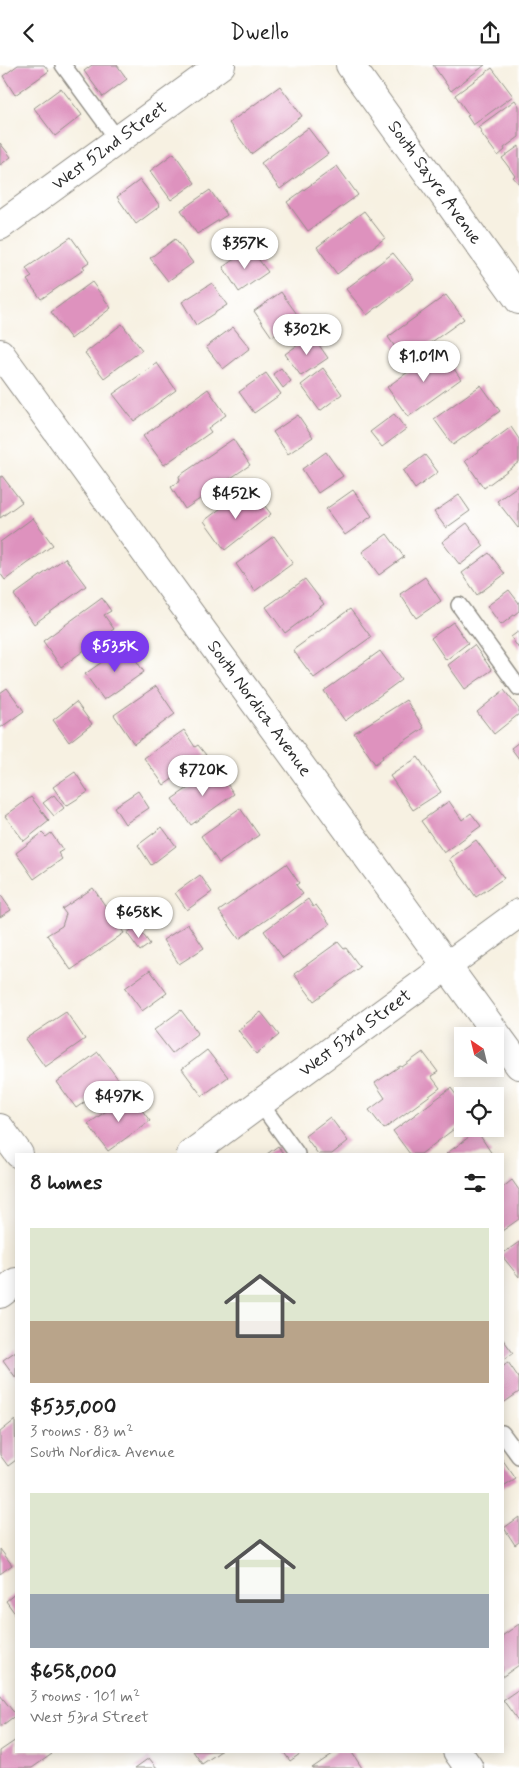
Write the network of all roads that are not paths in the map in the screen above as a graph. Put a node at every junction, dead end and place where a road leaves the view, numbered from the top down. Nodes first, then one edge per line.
1 (63, 65) edge
2 (220, 65) edge
3 (350, 65) edge
4 (118, 140) junction
5 (0, 226) edge
6 (519, 300) edge
7 (0, 353) edge
8 (459, 605) dead end
9 (519, 688) edge
10 (519, 913) edge
11 (446, 966) junction
12 (519, 1065) edge
13 (260, 1103) junction
14 (0, 1128) edge
15 (18, 1153) edge
16 (192, 1153) edge
17 (296, 1153) edge
18 (15, 1283) edge
19 (0, 1294) edge
20 (504, 1436) edge
21 (519, 1456) edge
22 (458, 1753) edge
23 (469, 1768) edge

1 - 4 lane
2 - 4 street, West 52nd Street
3 - 6 street, South Sayre Avenue
4 - 5 street, West 52nd Street
7 - 11 street, South Nordica Avenue
8 - 9 lane
10 - 11 street, West 53rd Street
11 - 12 street, South Nordica Avenue
11 - 13 street, West 53rd Street
13 - 16 street, West 53rd Street
13 - 17 lane
14 - 15 street
18 - 19 street
20 - 21 lane
22 - 23 street

